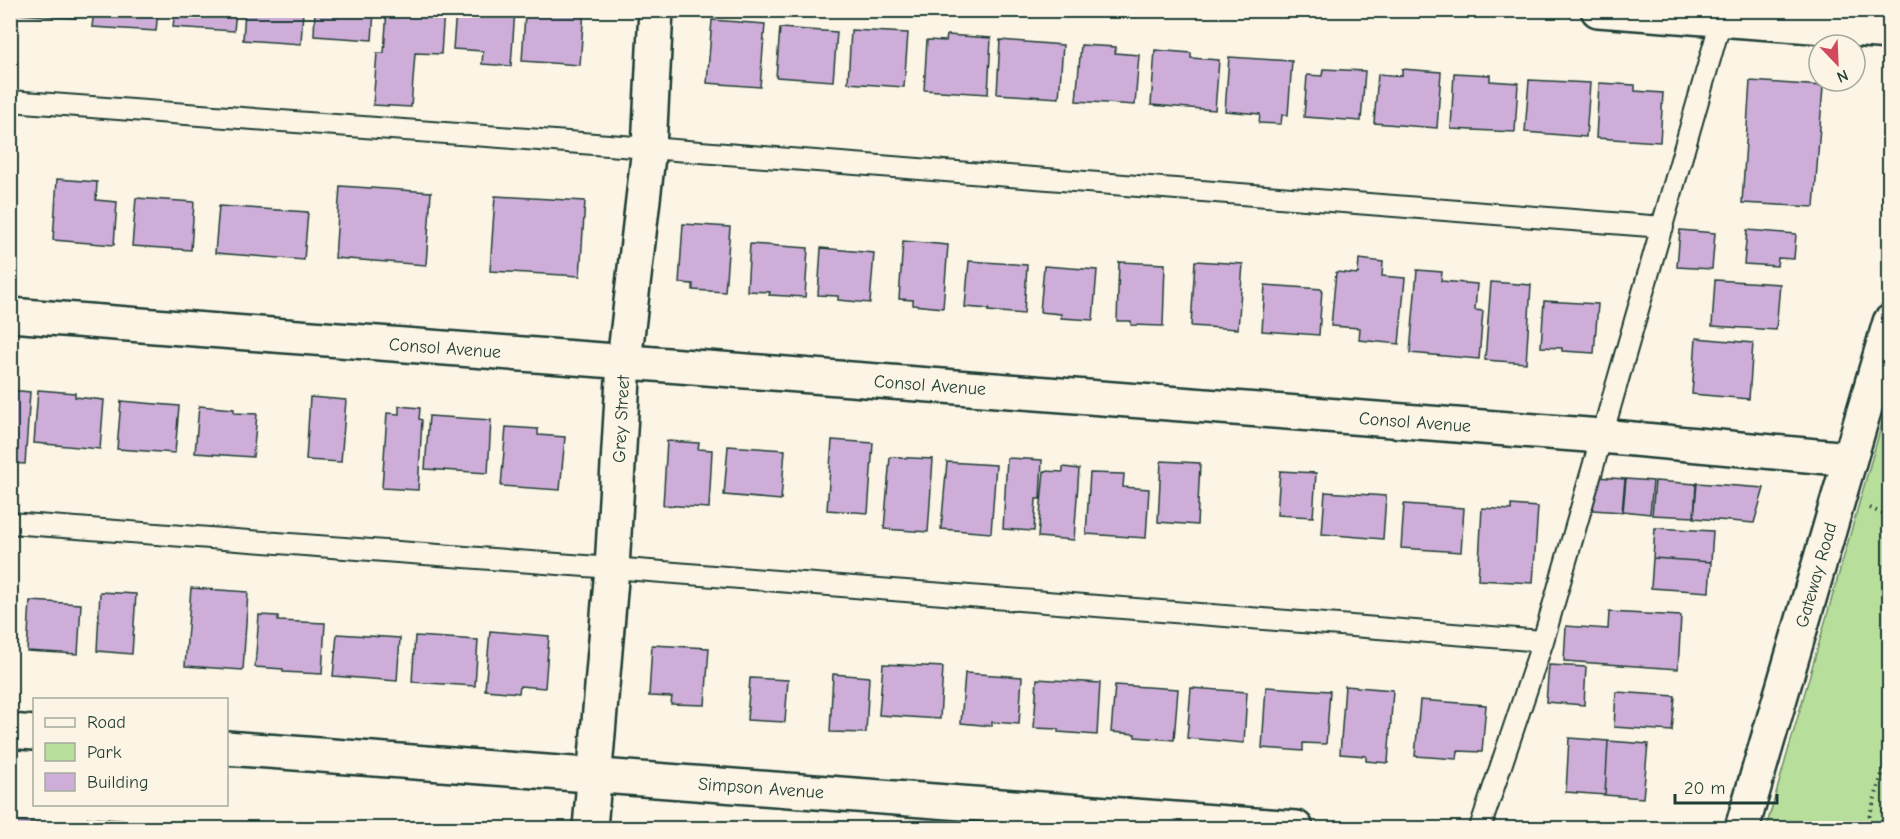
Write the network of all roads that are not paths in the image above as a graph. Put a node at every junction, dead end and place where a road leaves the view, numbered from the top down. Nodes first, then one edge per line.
1 (656, 10) edge
2 (1598, 10) edge
3 (1723, 15) edge
4 (1890, 32) edge
5 (10, 101) edge
6 (650, 148) junction
7 (1663, 227) junction
8 (10, 315) edge
9 (1890, 322) edge
10 (624, 362) junction
11 (1601, 436) junction
12 (1849, 459) junction
13 (10, 523) edge
14 (612, 568) junction
15 (1543, 641) junction
16 (10, 731) edge
17 (33, 733) edge
18 (228, 747) edge
19 (596, 775) junction
20 (590, 828) edge
21 (1296, 828) edge
22 (1480, 828) edge
23 (1743, 828) edge

1 - 6 street, Grey Street
2 - 3 street
3 - 4 street
3 - 7 lane
5 - 6 lane
6 - 7 lane
6 - 10 street, Grey Street
7 - 11 lane
8 - 10 street, Consol Avenue
9 - 12 street, Gateway Road
10 - 11 street, Consol Avenue
10 - 14 street, Grey Street
11 - 12 street, Consol Avenue
11 - 15 lane
12 - 23 street, Gateway Road
13 - 14 lane
14 - 15 lane
14 - 19 street, Grey Street
15 - 22 lane
16 - 17 street
18 - 19 street, Simpson Avenue
19 - 20 street, Grey Street
19 - 21 street, Simpson Avenue

